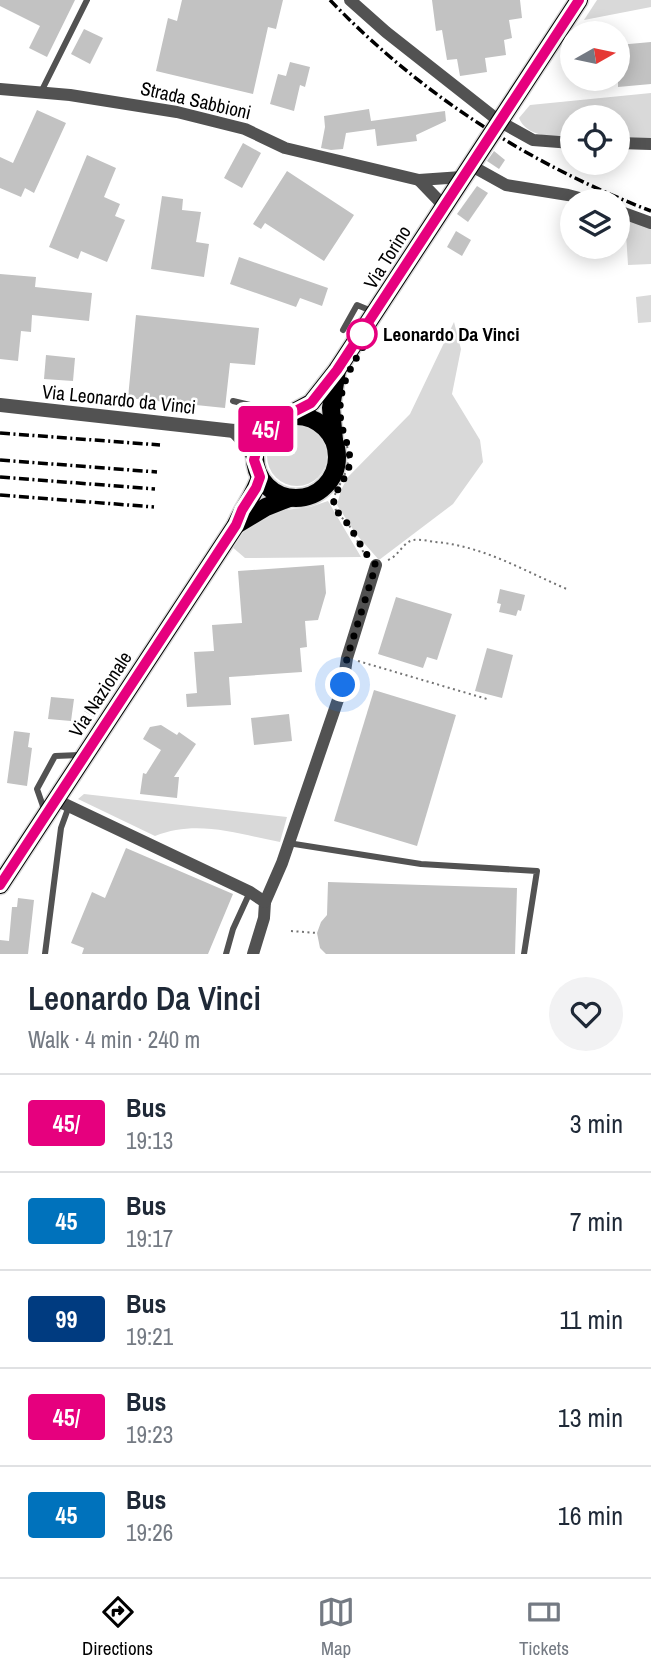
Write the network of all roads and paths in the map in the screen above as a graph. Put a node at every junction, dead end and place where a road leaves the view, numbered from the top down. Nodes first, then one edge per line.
1 (87, 0) edge
2 (350, 0) edge
3 (579, 0) edge
4 (0, 89) edge
5 (41, 93) junction
6 (499, 121) junction
7 (560, 142) edge
8 (630, 143) edge
9 (651, 144) edge
10 (466, 171) junction
11 (419, 180) junction
12 (560, 194) edge
13 (444, 206) junction
14 (630, 215) edge
15 (651, 223) edge
16 (376, 312) junction
17 (343, 330) dead end
18 (337, 370) junction
19 (233, 401) dead end
20 (0, 405) edge
21 (279, 420) junction
22 (249, 428) junction
23 (234, 432) junction
24 (340, 441) junction
25 (257, 469) junction
26 (289, 498) junction
27 (236, 525) junction
28 (376, 565) junction
29 (569, 590) dead end
30 (347, 658) junction
31 (487, 699) dead end
32 (85, 755) junction
33 (57, 807) junction
34 (288, 844) junction
35 (0, 886) edge
36 (250, 892) junction
37 (265, 902) junction
38 (291, 931) dead end
39 (317, 933) dead end
40 (45, 954) edge
41 (226, 954) edge
42 (253, 954) edge
43 (524, 954) edge

1 - 5 lane
2 - 6 street
3 - 6 main road, Via Torino
4 - 5 street, Strada Sabbioni
5 - 11 street, Strada Sabbioni
6 - 7 street
6 - 10 main road, Via Torino
8 - 9 street
10 - 11 street, Strada Sabbioni
10 - 12 street
10 - 13 main road, Via Torino
11 - 13 street
13 - 16 main road, Via Torino
14 - 15 street
16 - 17 lane
16 - 18 main road, Via Torino
18 - 21 main road, Via Torino
18 - 24 main road, Via Torino
19 - 22 lane
20 - 23 street, Via Leonardo da Vinci
21 - 22 street, Via Leonardo da Vinci
21 - 24 main road
21 - 25 main road
22 - 23 street, Via Leonardo da Vinci
23 - 25 street
24 - 26 main road
24 - 28 path
25 - 26 main road
25 - 27 main road, Via Nazionale
26 - 27 main road, Via Nazionale
27 - 32 main road, Via Nazionale
28 - 29 path
28 - 30 street
30 - 31 path
30 - 34 street
32 - 33 main road, Via Nazionale
32 - 33 lane
33 - 35 main road, Via Nazionale
33 - 36 street
33 - 40 lane
34 - 37 street
34 - 43 lane
36 - 37 street
36 - 41 lane
37 - 42 street
38 - 39 path

